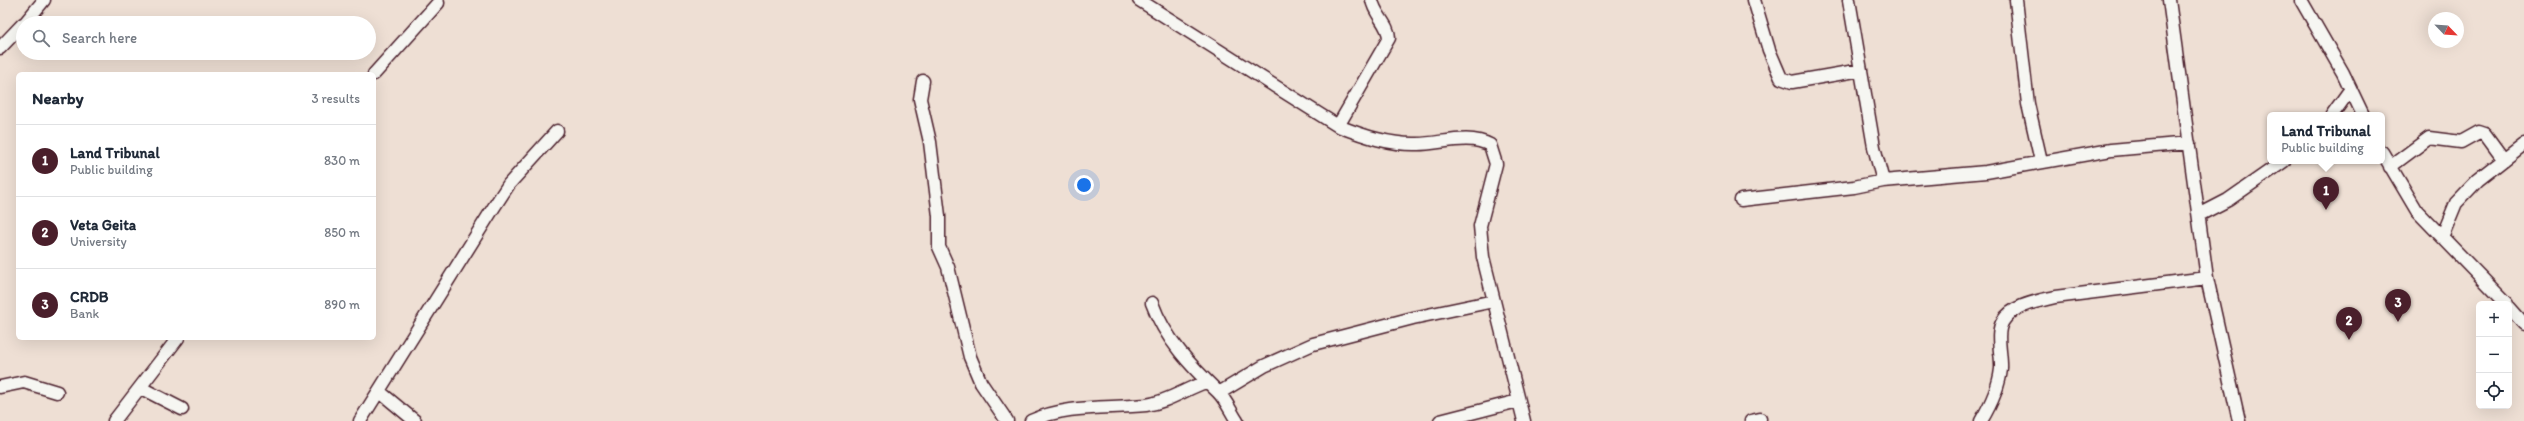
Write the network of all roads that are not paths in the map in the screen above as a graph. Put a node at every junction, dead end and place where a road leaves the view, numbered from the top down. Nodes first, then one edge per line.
1 (44, 0) edge
2 (1139, 0) edge
3 (1372, 0) edge
4 (1754, 0) edge
5 (1849, 0) edge
6 (2016, 0) edge
7 (2169, 0) edge
8 (2301, 0) edge
9 (438, 3) dead end
10 (31, 16) edge
11 (16, 32) edge
12 (0, 48) edge
13 (1861, 70) junction
14 (376, 72) edge
15 (923, 81) dead end
16 (2350, 90) junction
17 (2334, 112) edge
18 (2361, 112) edge
19 (1338, 126) junction
20 (557, 131) dead end
21 (2189, 143) junction
22 (2524, 144) edge
23 (2385, 158) edge
24 (2504, 160) junction
25 (2041, 161) junction
26 (2280, 164) edge
27 (2390, 167) junction
28 (1883, 181) junction
29 (1741, 200) dead end
30 (2199, 215) junction
31 (2442, 237) junction
32 (2207, 278) junction
33 (1494, 301) junction
34 (2504, 301) edge
35 (1152, 303) dead end
36 (2512, 310) edge
37 (2524, 324) edge
38 (177, 340) edge
39 (1206, 382) junction
40 (0, 387) edge
41 (141, 388) junction
42 (57, 392) dead end
43 (380, 392) junction
44 (1219, 393) junction
45 (1518, 401) junction
46 (182, 409) dead end
47 (114, 421) edge
48 (360, 421) edge
49 (415, 421) edge
50 (1007, 421) edge
51 (1031, 421) edge
52 (1236, 421) edge
53 (1440, 421) edge
54 (1524, 421) edge
55 (1981, 421) edge
56 (2239, 421) edge

1 - 10 street
2 - 19 street
3 - 19 street
4 - 13 street
5 - 13 street
6 - 25 street
7 - 21 street
8 - 16 street
9 - 14 street
11 - 12 street
13 - 28 street
15 - 50 street
16 - 17 street
16 - 18 street
19 - 33 street
20 - 43 street
21 - 25 street
21 - 30 street
22 - 24 street
23 - 27 street
24 - 27 street
24 - 31 street
25 - 28 street
26 - 30 street
27 - 31 street
28 - 29 street
30 - 32 street
31 - 34 street
32 - 55 street
32 - 56 street
33 - 44 street
33 - 45 street
35 - 39 street
36 - 37 street
38 - 41 street
39 - 44 street
39 - 51 street
40 - 42 street
41 - 46 street
41 - 47 street
43 - 48 street
43 - 49 street
44 - 52 street
45 - 53 street
45 - 54 street

